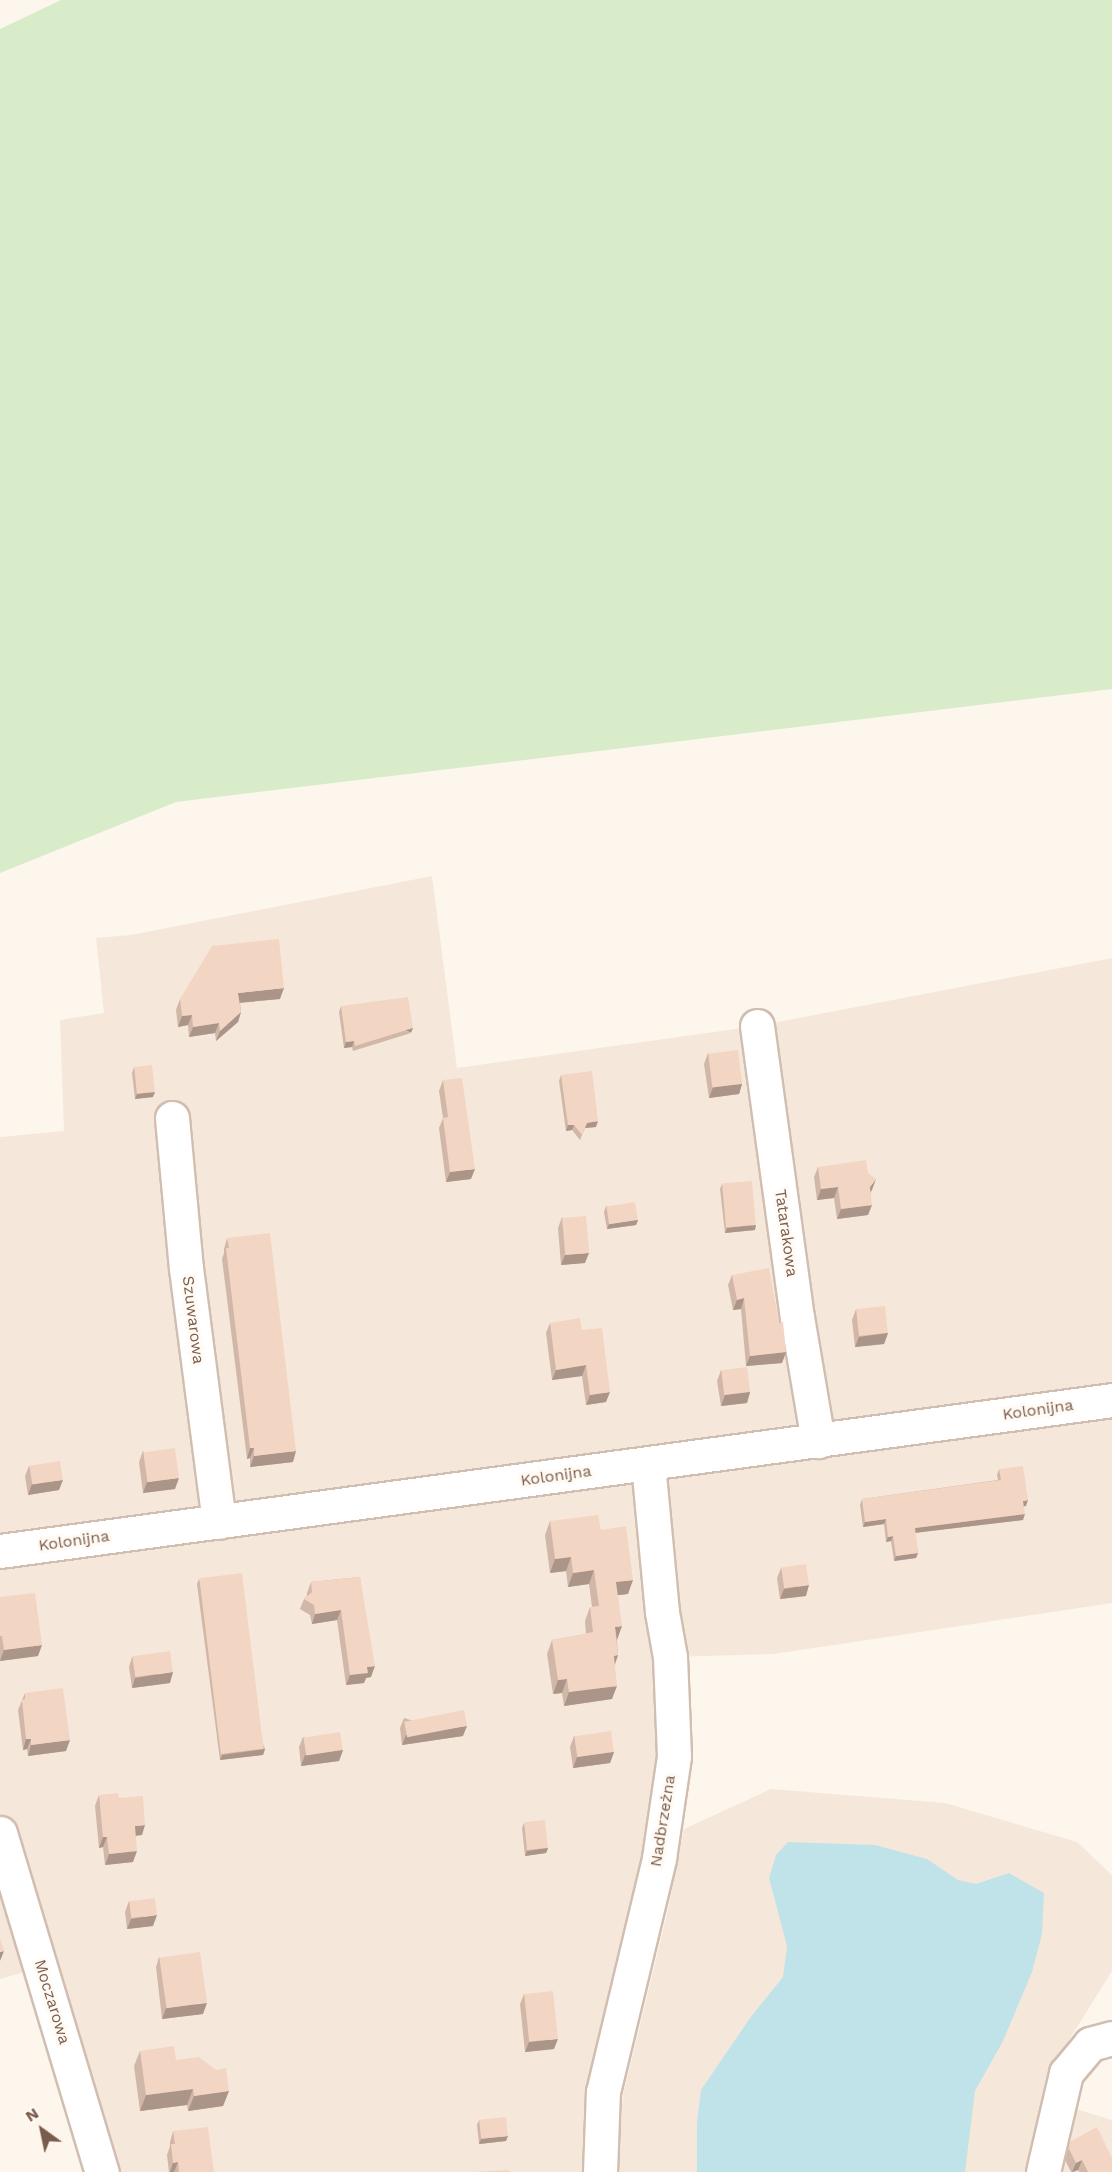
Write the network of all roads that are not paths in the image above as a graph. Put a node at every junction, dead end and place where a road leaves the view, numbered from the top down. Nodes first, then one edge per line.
1 (757, 1026) dead end
2 (172, 1118) dead end
3 (1112, 1400) edge
4 (818, 1441) junction
5 (648, 1465) junction
6 (219, 1522) junction
7 (0, 1551) edge
8 (0, 1833) edge
9 (1112, 2038) edge
10 (102, 2172) edge
11 (600, 2172) edge
12 (1043, 2172) edge

1 - 4 street, Tatarakowa
2 - 6 street, Szuwarowa
3 - 4 street, Kolonijna
4 - 5 street, Kolonijna
5 - 6 street, Kolonijna
5 - 11 street, Nadbrzeżna
6 - 7 street, Kolonijna
8 - 10 street, Moczarowa
9 - 12 street

